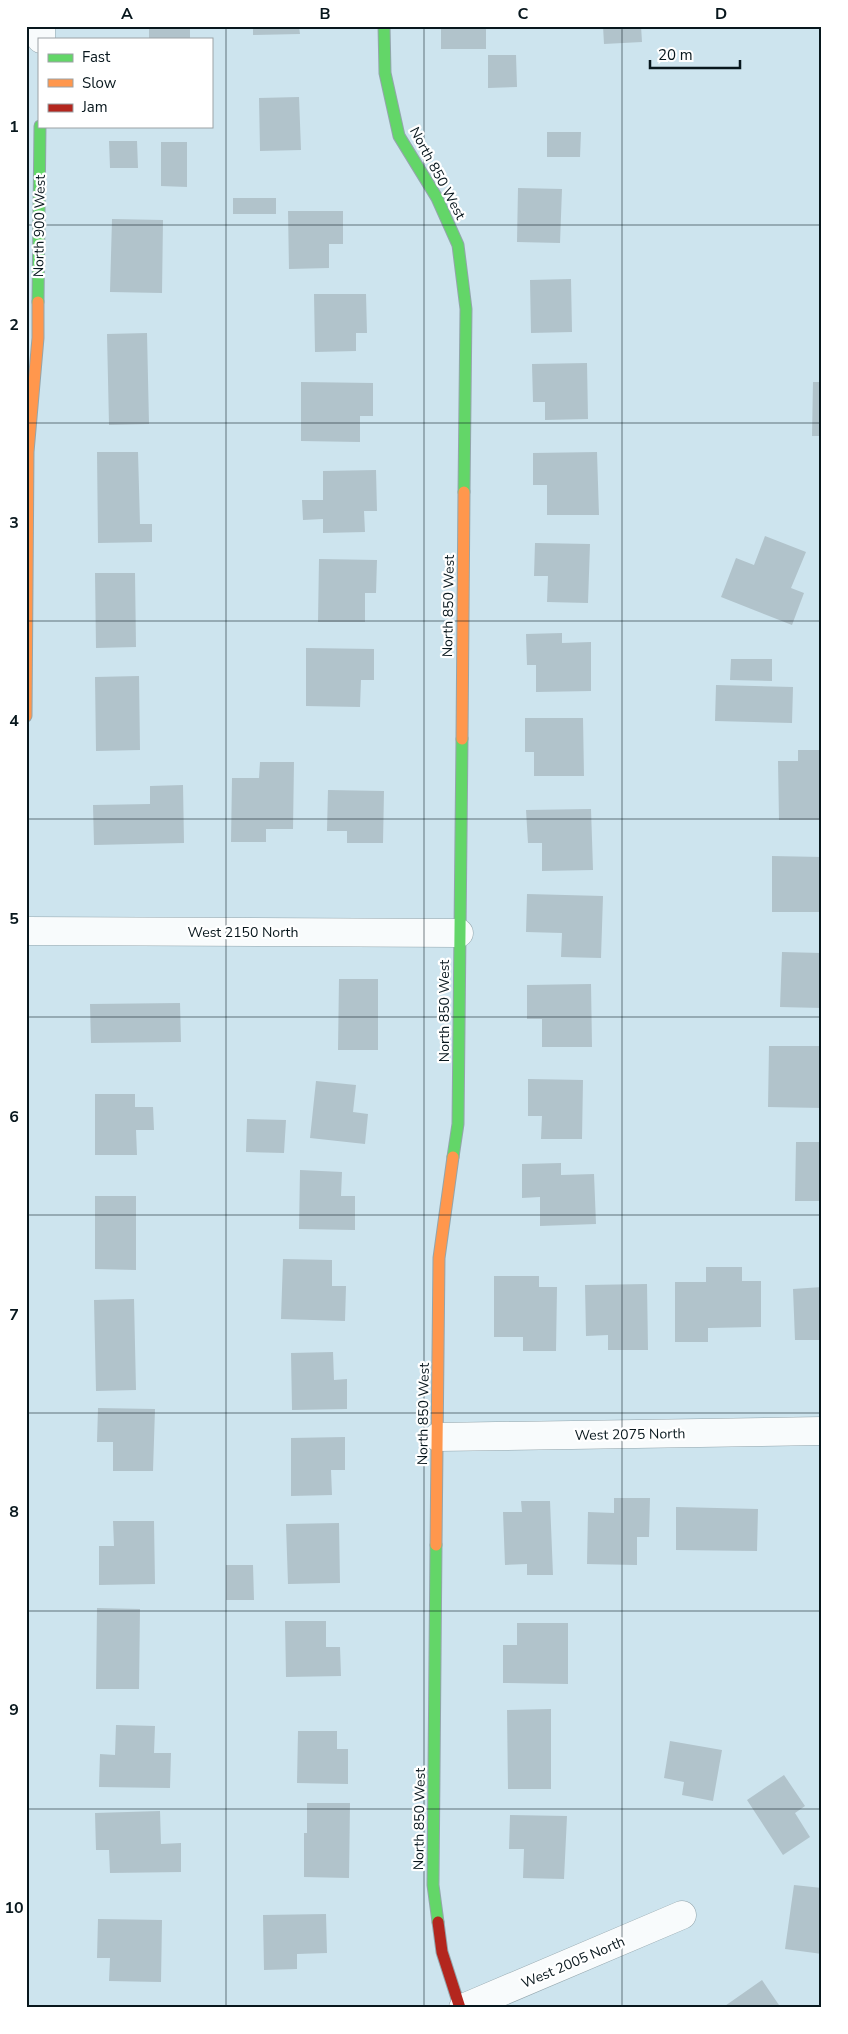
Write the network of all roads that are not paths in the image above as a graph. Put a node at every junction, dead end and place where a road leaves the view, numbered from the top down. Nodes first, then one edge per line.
1 (384, 26) edge
2 (40, 128) edge
3 (27, 452) edge
4 (26, 716) edge
5 (26, 931) edge
6 (459, 933) junction
7 (822, 1431) edge
8 (438, 1437) junction
9 (682, 1915) dead end
10 (462, 2008) edge

1 - 6 street, North 850 West
2 - 3 street, North 900 West
3 - 4 street, North 900 West
5 - 6 street, West 2150 North
6 - 8 street, North 850 West
7 - 8 street, West 2075 North
8 - 10 street, North 850 West
9 - 10 street, West 2005 North

